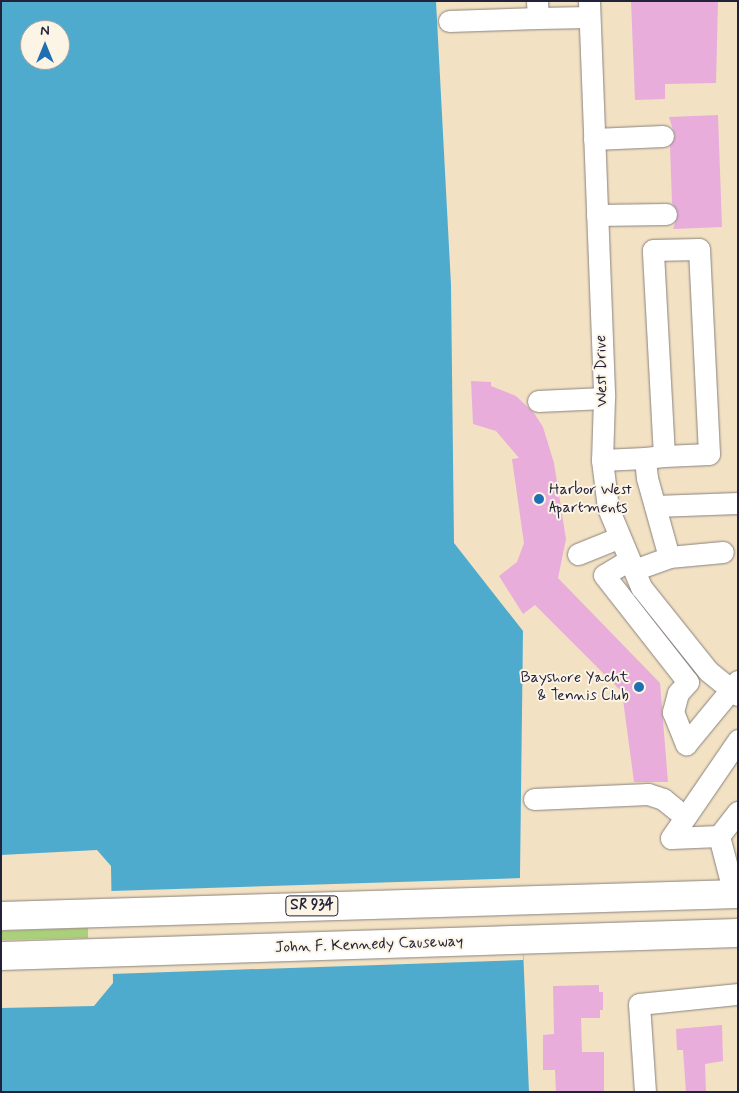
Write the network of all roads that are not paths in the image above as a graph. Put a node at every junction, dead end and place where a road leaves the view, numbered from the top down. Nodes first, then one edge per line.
1 (589, 9) edge
2 (538, 10) edge
3 (450, 21) dead end
4 (663, 136) dead end
5 (594, 139) junction
6 (666, 214) dead end
7 (596, 215) junction
8 (604, 398) junction
9 (538, 401) dead end
10 (655, 457) junction
11 (602, 460) junction
12 (738, 503) edge
13 (655, 506) junction
14 (620, 537) junction
15 (723, 552) dead end
16 (578, 554) dead end
17 (669, 557) junction
18 (632, 565) junction
19 (735, 688) edge
20 (738, 740) edge
21 (534, 799) dead end
22 (738, 812) edge
23 (685, 817) junction
24 (719, 836) junction
25 (736, 894) edge
26 (1, 916) edge
27 (738, 933) edge
28 (1, 956) edge
29 (738, 994) edge
30 (645, 1092) edge

1 - 2 street
1 - 5 street, West Drive
2 - 3 street
4 - 5 street
5 - 7 street, West Drive
6 - 7 street
7 - 8 street, West Drive
8 - 9 street
8 - 11 street, West Drive
10 - 10 street
10 - 11 street
10 - 13 street
11 - 14 street, West Drive
12 - 13 street
13 - 17 street
14 - 16 street
14 - 18 street, West Drive
15 - 17 street
17 - 18 street
18 - 19 street, West Drive
18 - 19 street
20 - 23 street
21 - 23 street
22 - 24 street
23 - 24 street
24 - 25 street
25 - 26 main road, SR 934
27 - 28 main road, John F. Kennedy Causeway
29 - 30 street

